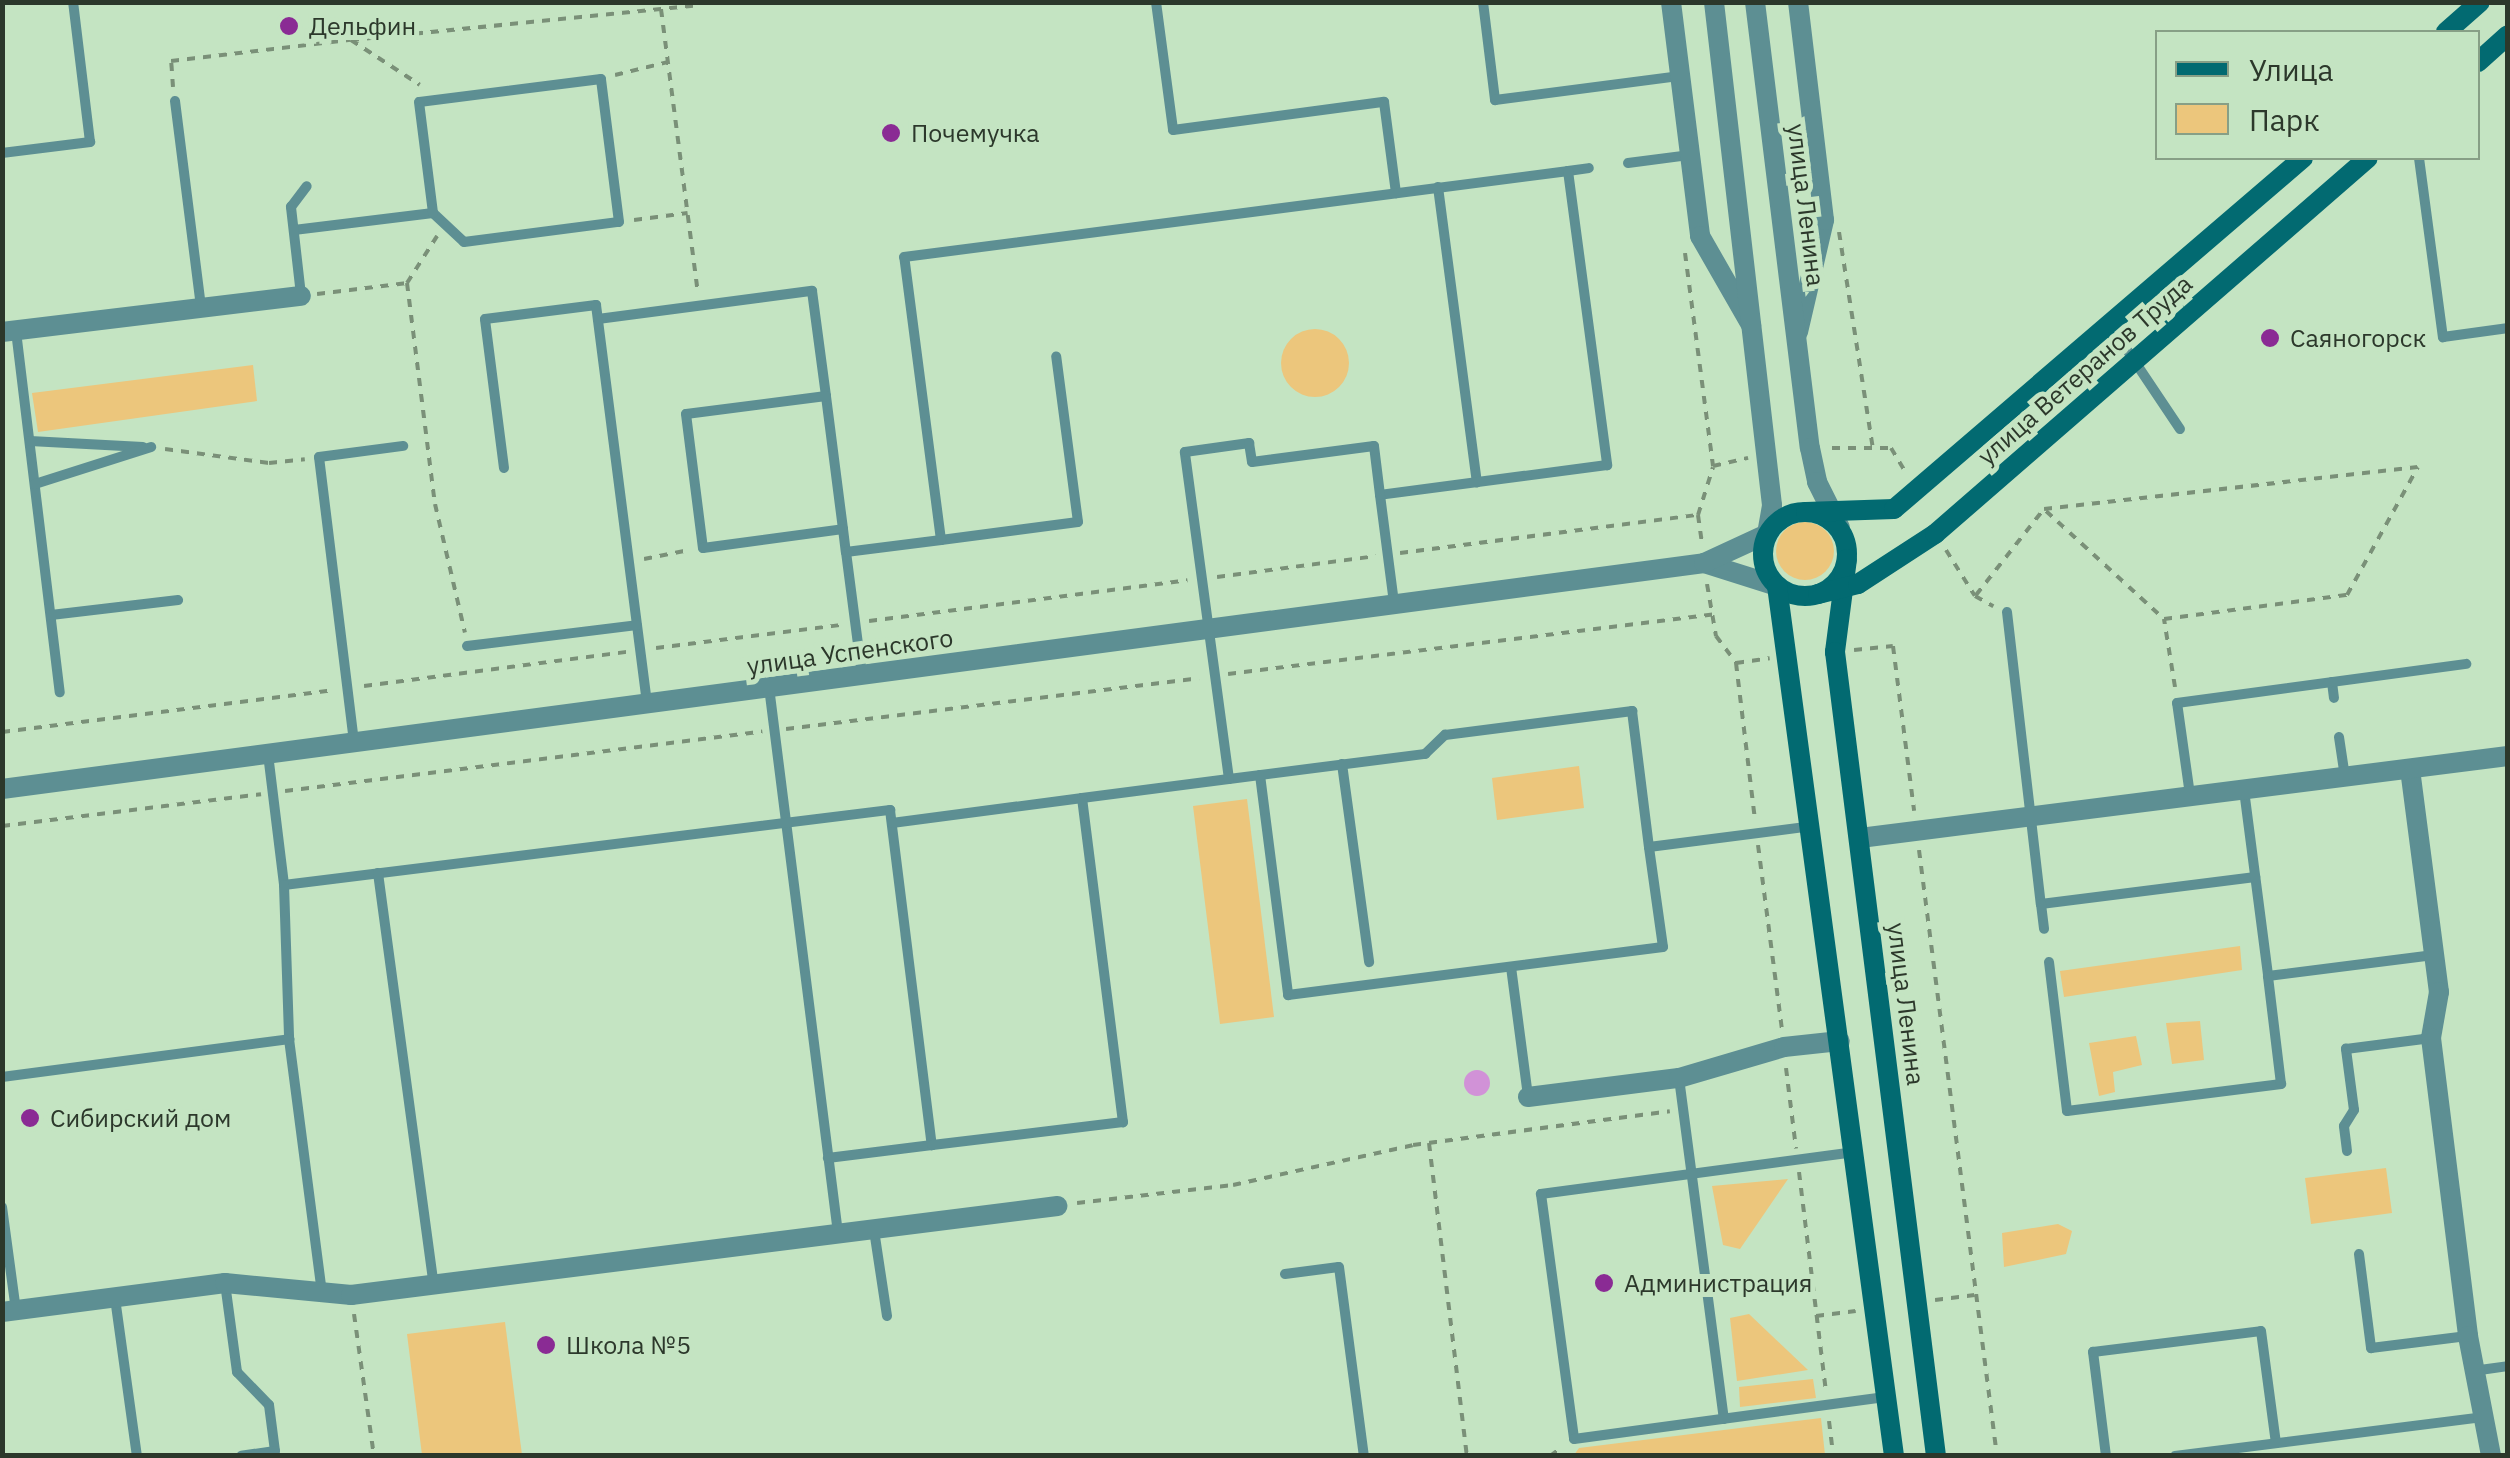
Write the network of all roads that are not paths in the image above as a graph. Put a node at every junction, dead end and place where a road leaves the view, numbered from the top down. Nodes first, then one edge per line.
1 (72, 2) edge
2 (1156, 2) edge
3 (1483, 2) edge
4 (1671, 2) edge
5 (1714, 2) edge
6 (1755, 2) edge
7 (1798, 2) edge
8 (2480, 2) edge
9 (2448, 30) edge
10 (2508, 35) edge
11 (2480, 60) edge
12 (1680, 76) junction
13 (175, 101) road end
14 (2, 153) edge
15 (1690, 155) junction
16 (2302, 160) edge
17 (2366, 160) edge
18 (2419, 160) edge
19 (1628, 163) dead end
20 (1588, 168) dead end
21 (1568, 171) junction
22 (308, 186) dead end
23 (1438, 188) junction
24 (1396, 193) junction
25 (433, 213) junction
26 (294, 230) junction
27 (301, 296) joint
28 (201, 308) junction
29 (598, 318) junction
30 (2110, 326) junction
31 (2508, 328) edge
32 (9, 331) edge
33 (1754, 332) junction
34 (1797, 334) junction
35 (1056, 356) dead end
36 (2132, 360) junction
37 (826, 396) junction
38 (2180, 429) dead end
39 (30, 440) junction
40 (403, 446) dead end
41 (504, 468) dead end
42 (1476, 482) junction
43 (35, 484) junction
44 (1380, 495) junction
45 (1836, 520) junction
46 (843, 529) junction
47 (1767, 534) junction
48 (941, 540) junction
49 (846, 552) junction
50 (1848, 559) junction
51 (1704, 564) junction
52 (1778, 586) junction
53 (1842, 588) junction
54 (1818, 594) junction
55 (178, 600) dead end
56 (1394, 604) junction
57 (2006, 612) dead end
58 (50, 616) junction
59 (637, 625) junction
60 (1209, 629) junction
61 (467, 646) road end
62 (2466, 664) dead end
63 (862, 675) junction
64 (2332, 682) junction
65 (770, 688) junction
66 (60, 692) dead end
67 (2334, 698) dead end
68 (647, 704) junction
69 (2339, 737) dead end
70 (354, 742) junction
71 (268, 754) junction
72 (2508, 756) edge
73 (1342, 764) junction
74 (2410, 768) junction
75 (1260, 775) junction
76 (2344, 777) junction
77 (1229, 779) junction
78 (2, 790) edge
79 (2244, 790) junction
80 (2190, 796) junction
81 (1082, 798) junction
82 (2030, 816) junction
83 (892, 822) junction
84 (786, 823) junction
85 (1813, 826) junction
86 (1860, 838) junction
87 (1650, 847) junction
88 (378, 873) junction
89 (2255, 877) junction
90 (284, 885) junction
91 (2042, 904) junction
92 (2044, 929) dead end
93 (2434, 955) junction
94 (1368, 962) dead end
95 (2049, 962) dead end
96 (1510, 967) junction
97 (2268, 976) junction
98 (2431, 1038) junction
99 (290, 1039) junction
100 (1840, 1040) junction
101 (2, 1077) edge
102 (1678, 1078) junction
103 (1528, 1097) joint
104 (932, 1146) junction
105 (2347, 1151) dead end
106 (1855, 1152) junction
107 (828, 1158) junction
108 (1691, 1174) junction
109 (1057, 1206) road end
110 (2, 1207) edge
111 (874, 1229) junction
112 (838, 1234) junction
113 (2359, 1254) dead end
114 (1285, 1274) dead end
115 (226, 1283) junction
116 (434, 1286) junction
117 (322, 1295) junction
118 (114, 1298) junction
119 (9, 1311) edge
120 (887, 1316) dead end
121 (2468, 1336) junction
122 (2508, 1366) edge
123 (2480, 1370) junction
124 (1886, 1397) junction
125 (2486, 1417) junction
126 (1724, 1418) junction
127 (2276, 1443) junction
128 (2196, 1454) edge
129 (136, 1456) edge
130 (241, 1456) edge
131 (1364, 1456) edge
132 (1894, 1456) edge
133 (1936, 1456) edge
134 (2106, 1456) edge
135 (2175, 1456) edge
136 (2491, 1456) edge

1 - 14 lane
2 - 24 lane
3 - 12 lane
4 - 12 street
5 - 33 street
6 - 34 street, улица Ленина
7 - 34 street
8 - 9 main road
10 - 11 main road
12 - 15 street
13 - 28 lane
15 - 19 lane
15 - 33 street
16 - 30 main road, улица Ветеранов Труда
17 - 36 main road, улица Ветеранов Труда
18 - 31 lane
20 - 21 lane
21 - 23 lane
21 - 42 lane
22 - 26 lane
23 - 24 lane
23 - 42 lane
24 - 48 lane
25 - 25 lane
25 - 26 lane
26 - 27 lane
27 - 28 street
28 - 32 street
29 - 37 lane
29 - 41 lane
29 - 59 lane
30 - 36 lane
30 - 45 main road, улица Ветеранов Труда
32 - 39 lane
33 - 47 street
34 - 45 street, улица Ленина
35 - 48 lane
36 - 38 lane
36 - 53 main road, улица Ветеранов Труда
37 - 46 lane
37 - 46 lane
39 - 43 lane
39 - 43 lane
40 - 70 lane
42 - 44 lane
43 - 58 lane
44 - 56 lane
44 - 60 lane
45 - 47 main road, улица Ветеранов Труда
45 - 50 main road
46 - 49 lane
47 - 51 street
47 - 52 main road
48 - 49 lane
49 - 63 lane
50 - 53 main road, улица Ленина
50 - 54 main road
51 - 52 street
51 - 56 street, улица Успенского
52 - 54 main road
52 - 85 main road
53 - 54 main road, улица Ветеранов Труда
53 - 86 main road, улица Ленина
55 - 58 lane
56 - 60 street, улица Успенского
57 - 82 lane
58 - 66 lane
59 - 61 lane
59 - 68 lane
60 - 63 street, улица Успенского
60 - 77 lane
62 - 64 lane
63 - 65 street, улица Успенского
64 - 67 lane
64 - 80 lane
65 - 68 street, улица Успенского
65 - 84 lane
68 - 70 street, улица Успенского
69 - 76 lane
70 - 71 street, улица Успенского
71 - 78 street, улица Успенского
71 - 90 lane
72 - 74 street
73 - 75 lane
73 - 87 lane
73 - 94 lane
74 - 76 street
74 - 93 street
75 - 77 lane
75 - 96 lane
76 - 79 street
77 - 81 lane
79 - 80 street
79 - 89 lane
80 - 82 street
81 - 83 lane
81 - 104 lane
82 - 86 street
82 - 91 lane
83 - 84 lane
83 - 104 lane
84 - 88 lane
84 - 107 lane
85 - 87 lane
85 - 100 main road
86 - 133 main road, улица Ленина
87 - 96 lane
88 - 90 lane
88 - 116 lane
89 - 91 lane
89 - 97 lane
90 - 99 lane
91 - 92 lane
93 - 97 lane
93 - 98 street
95 - 97 lane
96 - 103 lane
98 - 105 lane
98 - 121 street
99 - 101 lane
99 - 117 lane
100 - 102 street
100 - 106 main road
102 - 103 street
102 - 108 lane
104 - 107 lane
106 - 108 lane
106 - 124 main road
107 - 112 lane
108 - 126 lane
108 - 126 lane
109 - 111 street
110 - 119 lane
111 - 112 street
111 - 120 lane
112 - 116 street
113 - 121 lane
114 - 131 lane
115 - 117 street
115 - 118 street
115 - 130 lane
116 - 117 street
118 - 119 street
118 - 129 lane
121 - 123 street
122 - 123 lane
123 - 125 street
124 - 126 lane
124 - 132 main road
125 - 127 lane
125 - 136 street
127 - 128 lane
127 - 134 lane
128 - 135 lane

